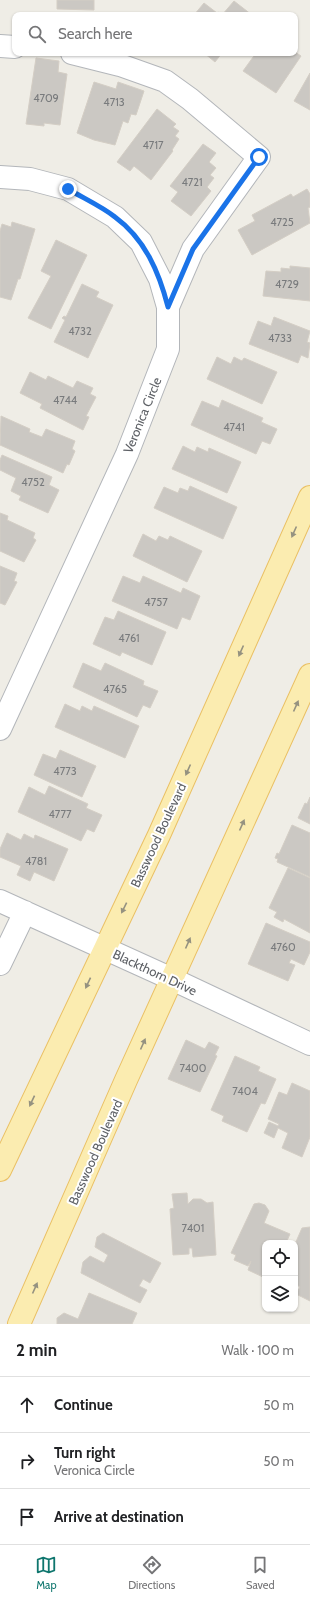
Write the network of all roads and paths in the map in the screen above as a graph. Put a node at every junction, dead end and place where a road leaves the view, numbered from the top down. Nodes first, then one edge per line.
1 (0, 46) edge
2 (12, 47) edge
3 (83, 56) edge
4 (0, 177) edge
5 (168, 307) junction
6 (310, 497) edge
7 (310, 675) edge
8 (0, 729) edge
9 (0, 900) edge
10 (25, 912) junction
11 (104, 948) junction
12 (0, 964) edge
13 (172, 979) junction
14 (310, 1044) edge
15 (0, 1170) edge
16 (19, 1324) edge

1 - 2 street
3 - 5 street
4 - 5 street, Veronica Circle
5 - 8 street, Veronica Circle
6 -> 11 main road, Basswood Boulevard
13 -> 7 main road, Basswood Boulevard
9 - 10 street, Blackthorn Drive
10 - 11 street, Blackthorn Drive
10 - 12 street
11 - 13 street, Blackthorn Drive
11 -> 15 main road, Basswood Boulevard
13 - 14 street, Blackthorn Drive
16 -> 13 main road, Basswood Boulevard

